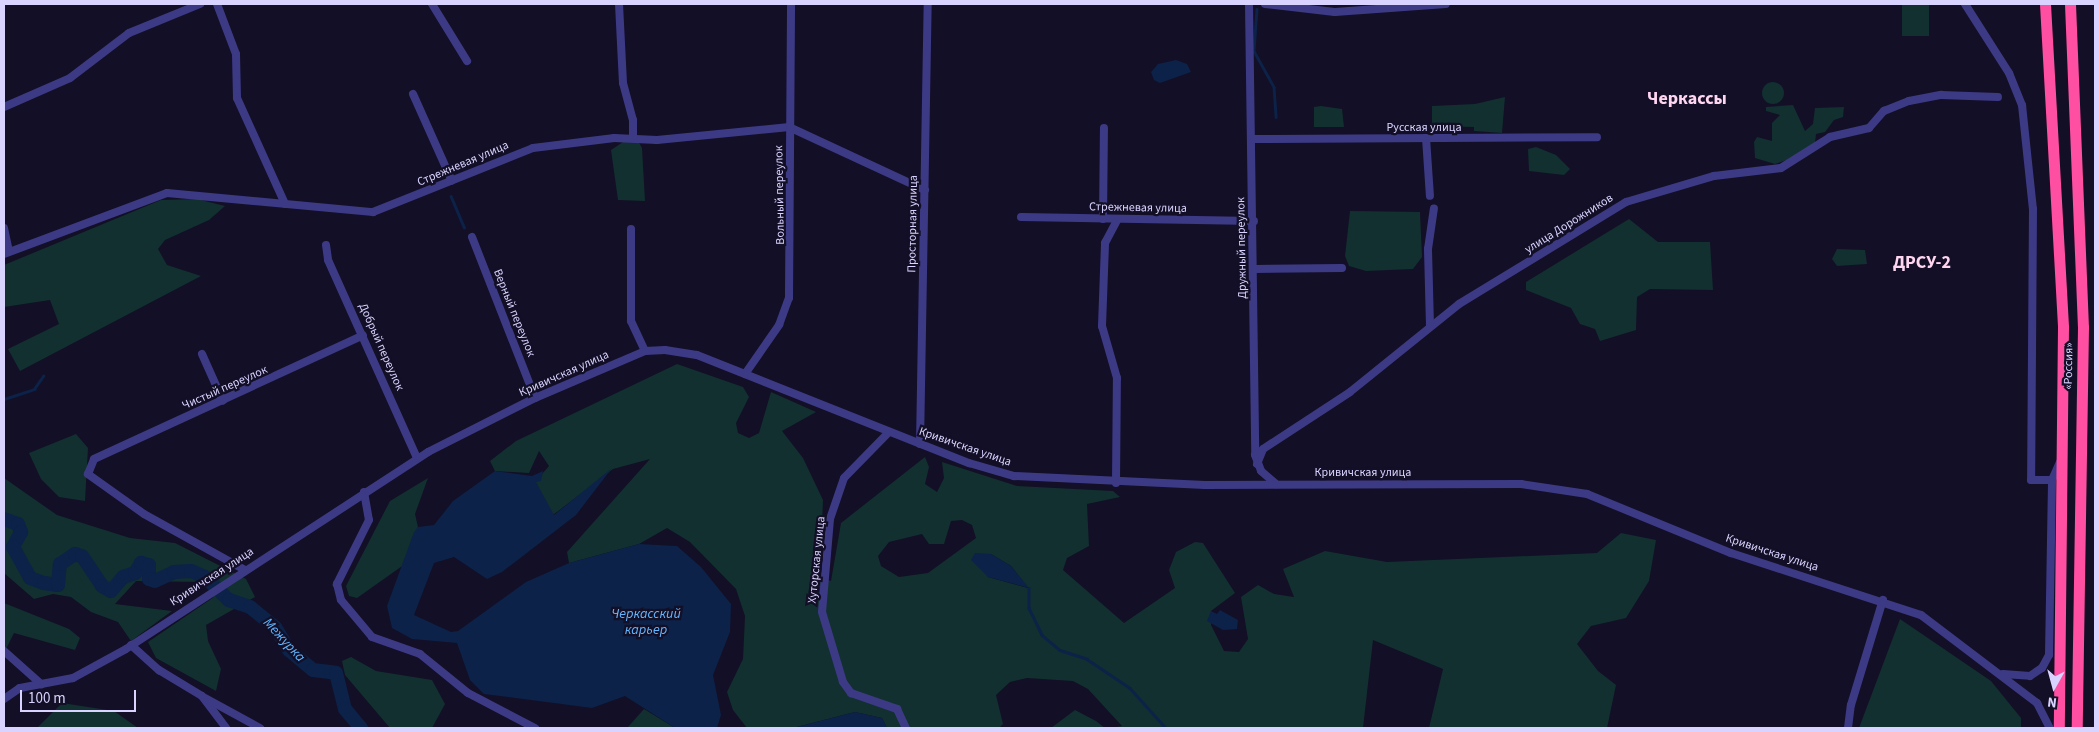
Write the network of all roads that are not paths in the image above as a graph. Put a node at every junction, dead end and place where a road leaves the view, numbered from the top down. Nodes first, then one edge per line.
1 (200, 4) edge
2 (216, 4) edge
3 (432, 4) edge
4 (619, 4) edge
5 (791, 4) edge
6 (928, 4) edge
7 (1249, 4) edge
8 (1265, 4) edge
9 (1446, 4) edge
10 (1965, 4) edge
11 (2070, 4) edge
12 (2045, 5) edge
13 (467, 61) dead end
14 (414, 94) dead end
15 (1998, 98) dead end
16 (4, 107) edge
17 (789, 127) junction
18 (1104, 128) dead end
19 (1597, 137) dead end
20 (633, 138) junction
21 (1426, 138) junction
22 (1252, 139) junction
23 (452, 181) junction
24 (925, 190) junction
25 (1430, 196) dead end
26 (285, 204) junction
27 (1434, 208) dead end
28 (1021, 217) dead end
29 (1103, 219) junction
30 (1118, 220) junction
31 (1254, 221) junction
32 (4, 228) edge
33 (630, 229) dead end
34 (472, 237) dead end
35 (326, 245) dead end
36 (6, 252) edge
37 (1342, 268) dead end
38 (1254, 269) junction
39 (1430, 326) junction
40 (364, 335) junction
41 (645, 351) junction
42 (202, 354) dead end
43 (746, 374) junction
44 (535, 398) junction
45 (223, 401) junction
46 (889, 432) junction
47 (920, 444) junction
48 (417, 458) junction
49 (2060, 462) junction
50 (1257, 464) junction
51 (2052, 480) junction
52 (1116, 483) junction
53 (1276, 484) junction
54 (364, 492) junction
55 (246, 570) junction
56 (1884, 600) junction
57 (131, 645) junction
58 (4, 651) edge
59 (1994, 670) junction
60 (41, 684) junction
61 (202, 696) junction
62 (4, 699) edge
63 (226, 728) edge
64 (260, 728) edge
65 (535, 728) edge
66 (906, 728) edge
67 (1848, 728) edge
68 (2050, 728) edge
69 (2059, 728) edge
70 (2078, 728) edge

1 - 16 street
2 - 26 street
3 - 13 street
4 - 20 street
5 - 17 street, Вольный переулок
6 - 24 street, Просторная улица
7 - 22 street, Дружный переулок
8 - 9 street
10 - 51 street
11 - 70 highway, «Россия»
12 - 49 highway, «Россия»
14 - 23 street
15 - 39 street, улица Дорожников
17 - 20 street, Стрежневая улица
17 - 24 street, Стрежневая улица
17 - 43 street, Вольный переулок
18 - 29 street
19 - 21 street, Русская улица
20 - 23 street, Стрежневая улица
21 - 22 street, Русская улица
21 - 25 street
22 - 31 street, Дружный переулок
23 - 26 street, Стрежневая улица
24 - 47 street, Просторная улица
26 - 36 street, Стрежневая улица
27 - 39 street
28 - 29 street, Стрежневая улица
29 - 30 street, Стрежневая улица
30 - 31 street, Стрежневая улица
30 - 52 street
31 - 38 street, Дружный переулок
32 - 36 street
33 - 41 street
34 - 44 street, Верный переулок
35 - 40 street, Добрый переулок
37 - 38 street
38 - 50 street, Дружный переулок
39 - 50 street, улица Дорожников
40 - 45 street, Чистый переулок
40 - 48 street, Добрый переулок
41 - 43 street, Кривичская улица
41 - 44 street, Кривичская улица
42 - 45 street
43 - 46 street, Кривичская улица
44 - 48 street, Кривичская улица
45 - 55 street, Чистый переулок
46 - 47 street, Кривичская улица
46 - 66 street, Хуторская улица
47 - 52 street, Кривичская улица
48 - 54 street, Кривичская улица
49 - 51 street
49 - 69 highway, «Россия»
50 - 53 street
51 - 59 street
52 - 53 street, Кривичская улица
53 - 56 street, Кривичская улица
54 - 55 street, Кривичская улица
54 - 65 street
55 - 57 street, Кривичская улица
56 - 59 street, Кривичская улица
56 - 67 street
57 - 60 street, Кривичская улица
57 - 61 street
58 - 60 street
59 - 68 street, Кривичская улица
60 - 62 street, Кривичская улица
61 - 63 street
61 - 64 street

